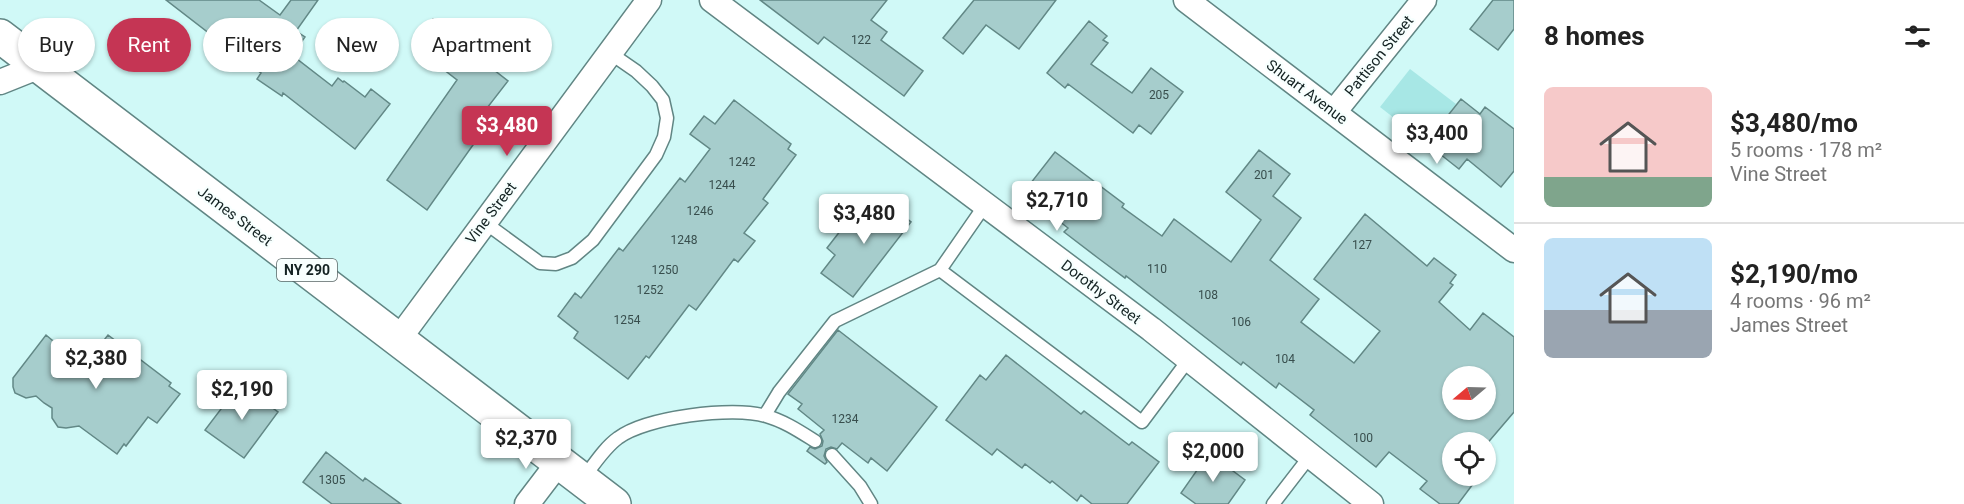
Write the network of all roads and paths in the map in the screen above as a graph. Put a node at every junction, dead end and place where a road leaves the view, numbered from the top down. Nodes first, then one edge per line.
1 (649, 0) edge
2 (712, 0) edge
3 (1186, 0) edge
4 (1424, 0) edge
5 (0, 36) edge
6 (18, 50) edge
7 (610, 53) junction
8 (25, 72) edge
9 (48, 72) edge
10 (0, 82) edge
11 (1334, 112) junction
12 (986, 205) junction
13 (484, 222) junction
14 (1514, 250) edge
15 (940, 270) junction
16 (398, 340) junction
17 (1189, 359) junction
18 (765, 415) junction
19 (815, 441) dead end
20 (832, 455) dead end
21 (1310, 456) junction
22 (590, 489) edge
23 (527, 504) edge
24 (872, 504) edge
25 (1273, 504) edge
26 (1371, 504) edge

1 - 7 street, Vine Street
2 - 12 street, Dorothy Street
3 - 11 street, Shuart Avenue
4 - 11 street, Pattison Street
5 - 6 main road, James Street / NY 290
7 - 13 street, Vine Street
7 - 13 lane
8 - 10 street
9 - 16 main road, James Street / NY 290
11 - 14 street, Shuart Avenue
12 - 15 lane
12 - 17 street, Dorothy Street
13 - 16 street, Vine Street
15 - 17 lane
15 - 18 lane
16 - 22 main road, James Street / NY 290
17 - 21 street, Dorothy Street
18 - 19 lane
18 - 22 lane
20 - 24 lane
21 - 25 lane
21 - 26 street, Dorothy Street
22 - 23 street

